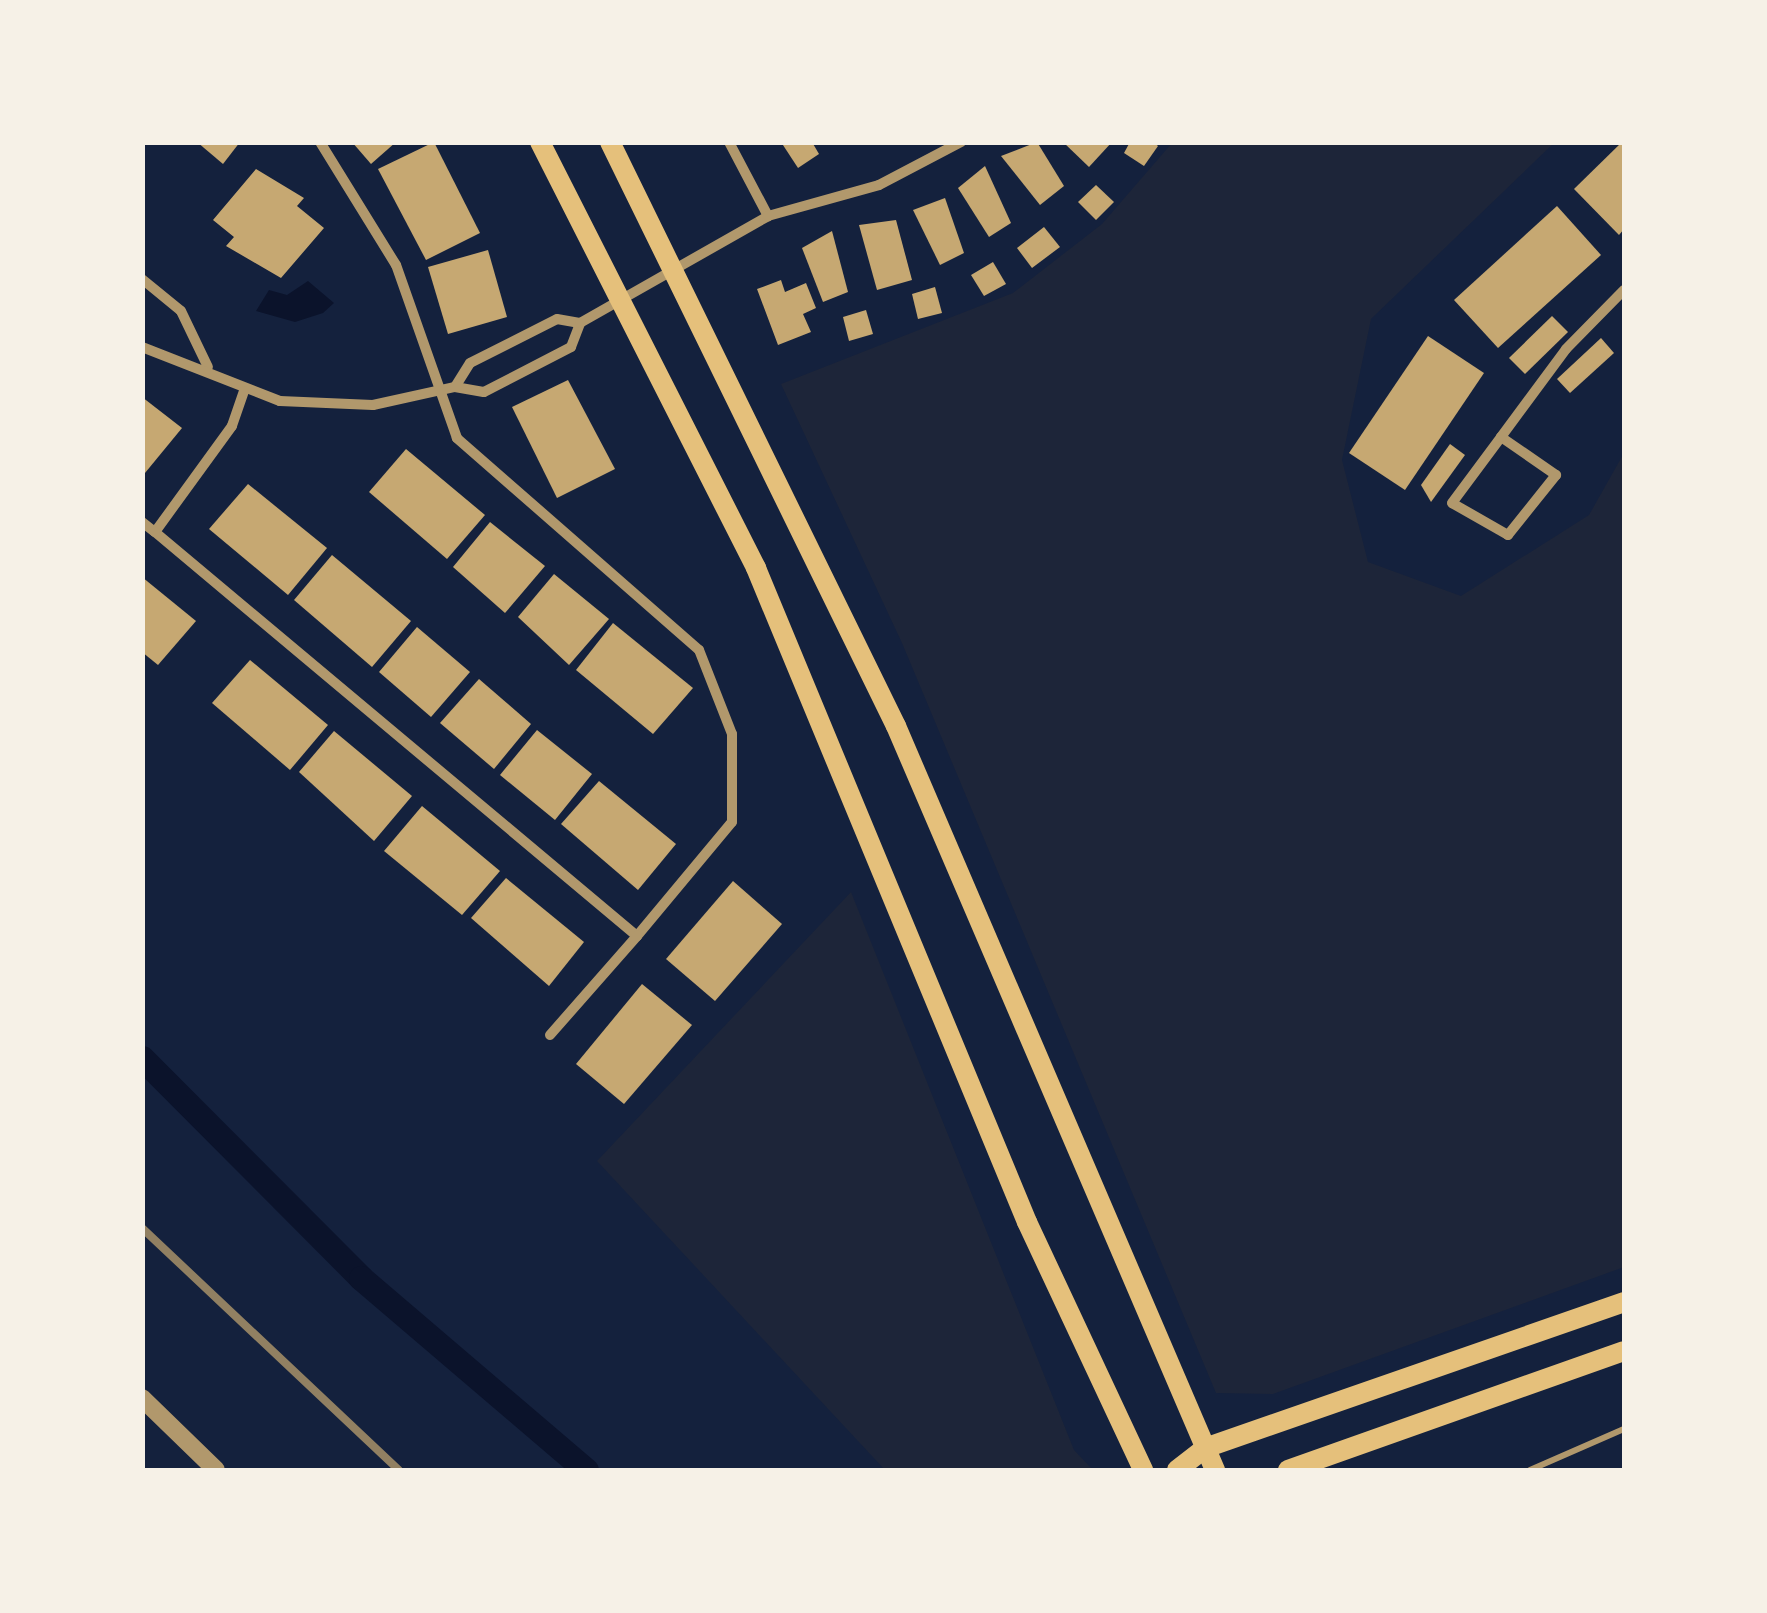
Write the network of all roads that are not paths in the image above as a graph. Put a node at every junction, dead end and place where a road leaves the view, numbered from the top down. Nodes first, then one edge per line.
1 (320, 142) edge
2 (540, 142) edge
3 (610, 142) edge
4 (729, 142) edge
5 (961, 142) edge
6 (768, 216) junction
7 (674, 271) junction
8 (142, 278) edge
9 (1624, 290) edge
10 (621, 298) junction
11 (580, 322) junction
12 (142, 347) edge
13 (208, 367) junction
14 (455, 387) junction
15 (244, 391) junction
16 (437, 392) junction
17 (1501, 437) junction
18 (142, 522) edge
19 (155, 532) junction
20 (637, 936) junction
21 (550, 1036) dead end
22 (1624, 1302) edge
23 (1624, 1351) edge
24 (142, 1398) edge
25 (1624, 1429) edge
26 (1205, 1448) junction
27 (216, 1470) edge
28 (1143, 1470) edge
29 (1177, 1470) edge
30 (1214, 1470) edge
31 (1288, 1470) edge
32 (1530, 1470) edge

1 - 16 street
2 - 10 main road
3 - 7 main road
4 - 6 street
5 - 6 street
6 - 7 street
7 - 10 street
7 - 26 main road
8 - 13 street
9 - 17 street
10 - 11 street
10 - 28 main road
11 - 14 street
11 - 14 street
12 - 13 street
13 - 15 street
14 - 16 street
15 - 16 street
15 - 19 street
16 - 20 street
17 - 17 street
18 - 19 street
19 - 20 street
20 - 21 street
22 - 26 main road
23 - 31 main road
24 - 27 street
25 - 32 lane
26 - 29 main road
26 - 30 main road

